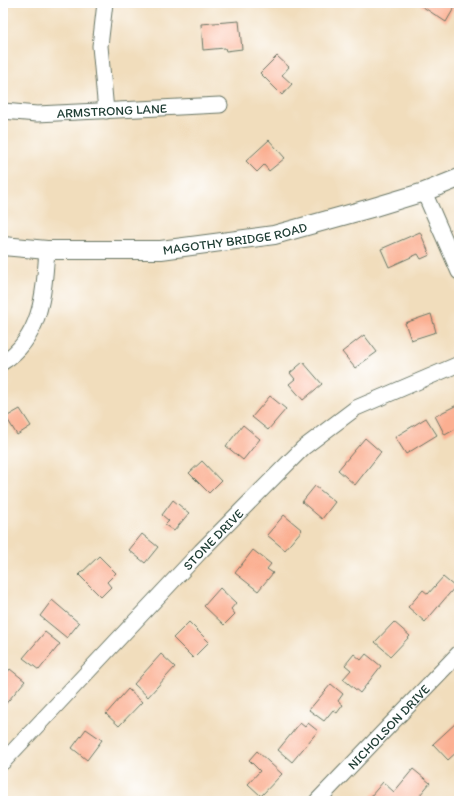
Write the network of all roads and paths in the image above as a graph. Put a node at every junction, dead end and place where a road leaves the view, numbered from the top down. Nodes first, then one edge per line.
1 (105, 3) edge
2 (220, 105) dead end
3 (3, 111) edge
4 (106, 111) junction
5 (459, 178) edge
6 (424, 192) junction
7 (3, 246) edge
8 (47, 250) junction
9 (459, 272) edge
10 (3, 362) edge
11 (459, 364) edge
12 (459, 653) edge
13 (3, 762) edge
14 (317, 801) edge

1 - 4 street
2 - 4 street, ARMSTRONG LANE
3 - 4 street, ARMSTRONG LANE
5 - 6 main road, MAGOTHY BRIDGE ROAD
6 - 8 main road, MAGOTHY BRIDGE ROAD
6 - 9 street
7 - 8 main road, MAGOTHY BRIDGE ROAD
8 - 10 street
11 - 13 street, STONE DRIVE
12 - 14 street, NICHOLSON DRIVE

